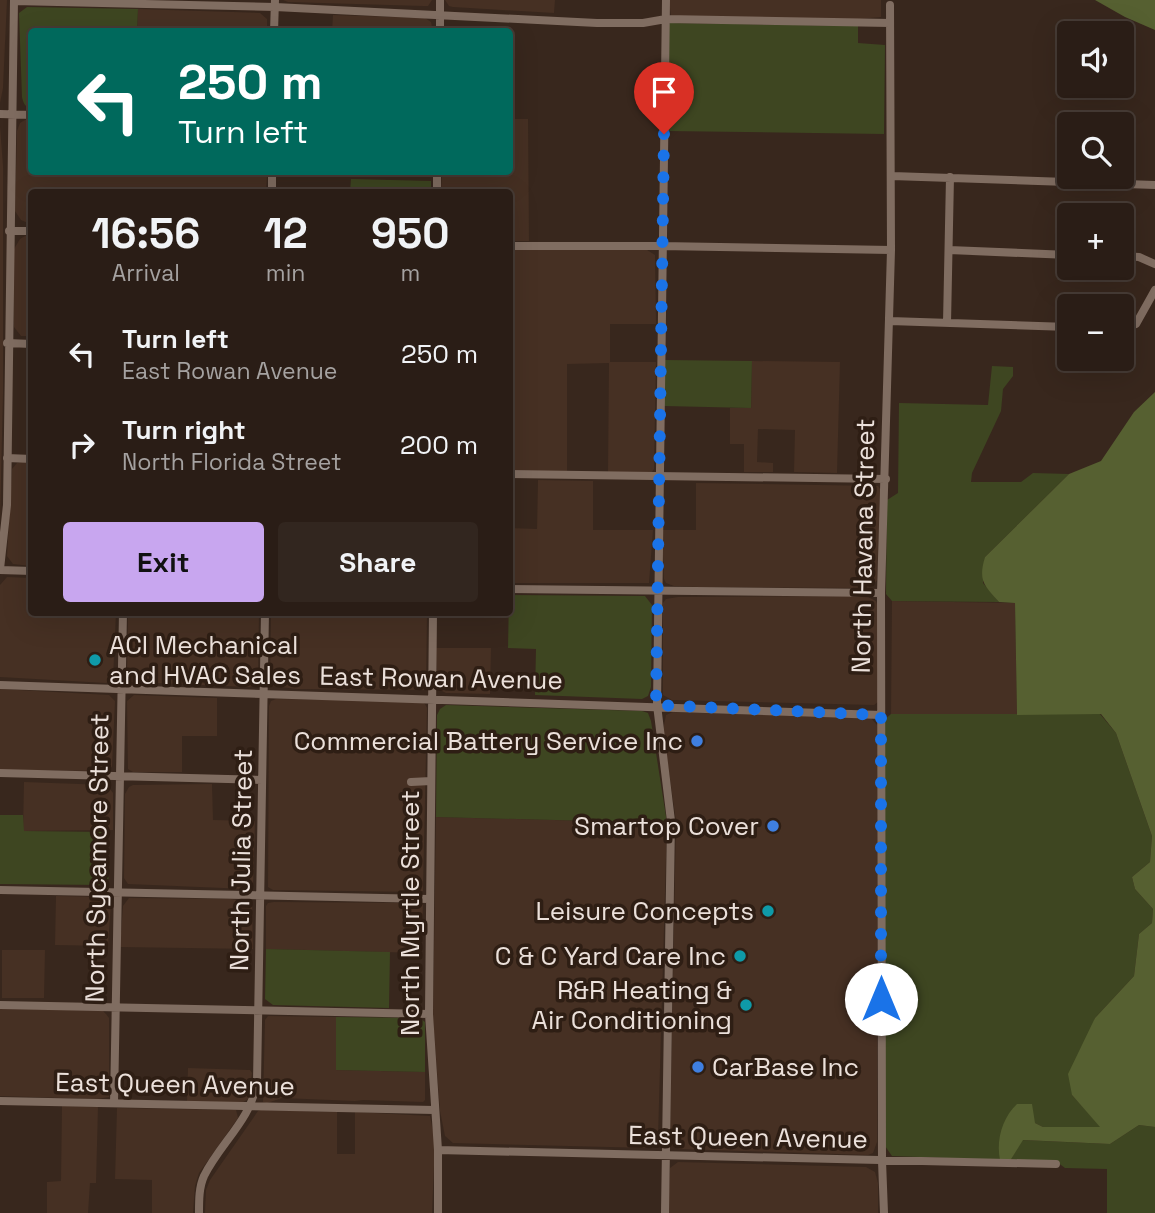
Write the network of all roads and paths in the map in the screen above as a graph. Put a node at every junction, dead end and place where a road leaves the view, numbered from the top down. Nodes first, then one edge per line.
1 (440, 0) edge
2 (666, 0) edge
3 (14, 1) edge
4 (275, 3) edge
5 (890, 5) dead end
6 (440, 14) junction
7 (666, 19) junction
8 (890, 23) junction
9 (274, 28) edge
10 (440, 28) edge
11 (0, 114) edge
12 (11, 114) junction
13 (28, 115) edge
14 (892, 176) junction
15 (950, 177) junction
16 (1155, 185) edge
17 (9, 231) junction
18 (28, 231) edge
19 (513, 246) edge
20 (661, 246) junction
21 (891, 250) junction
22 (948, 250) junction
23 (1057, 255) edge
24 (1134, 257) edge
25 (1155, 264) edge
26 (1155, 290) edge
27 (890, 321) junction
28 (947, 323) junction
29 (1134, 325) edge
30 (1057, 327) edge
31 (8, 343) junction
32 (28, 344) edge
33 (7, 458) junction
34 (28, 459) edge
35 (513, 474) edge
36 (660, 476) junction
37 (886, 479) junction
38 (0, 569) edge
39 (28, 571) edge
40 (513, 589) edge
41 (658, 591) junction
42 (881, 593) junction
43 (122, 616) edge
44 (265, 616) edge
45 (433, 616) edge
46 (0, 685) edge
47 (122, 688) junction
48 (266, 695) junction
49 (433, 698) junction
50 (656, 705) junction
51 (881, 715) junction
52 (0, 774) edge
53 (120, 776) junction
54 (262, 780) junction
55 (431, 781) junction
56 (411, 782) dead end
57 (0, 890) edge
58 (119, 893) junction
59 (261, 896) junction
60 (429, 899) junction
61 (0, 1004) edge
62 (115, 1007) junction
63 (260, 1010) junction
64 (429, 1014) junction
65 (0, 1101) edge
66 (114, 1103) junction
67 (251, 1106) junction
68 (434, 1110) junction
69 (438, 1150) junction
70 (667, 1156) junction
71 (882, 1161) junction
72 (1056, 1164) dead end
73 (199, 1213) edge
74 (438, 1213) edge
75 (665, 1213) edge
76 (884, 1213) edge

1 - 6 street
2 - 7 street
3 - 4 street
3 - 12 street
4 - 6 street
4 - 9 street
5 - 8 street, North Havana Street
6 - 7 street
6 - 10 street
7 - 8 street
7 - 20 street
8 - 14 street, North Havana Street
11 - 12 street
12 - 13 street
12 - 17 street
14 - 15 street
14 - 21 street, North Havana Street
15 - 16 street
15 - 22 street
17 - 18 street
17 - 31 street
19 - 20 street
20 - 21 street
20 - 36 street
21 - 27 street, North Havana Street
22 - 23 street
22 - 28 street
24 - 25 street
26 - 29 street
27 - 28 street
27 - 37 street, North Havana Street
28 - 30 street
31 - 32 street
31 - 33 street
33 - 34 street
33 - 38 street
35 - 36 street
36 - 37 street
36 - 41 street
37 - 42 street, North Havana Street
38 - 39 street
40 - 41 street
41 - 42 street
41 - 50 street
42 - 51 street, North Havana Street
43 - 47 street, North Sycamore Street
44 - 48 street, North Julia Street
45 - 49 street, North Myrtle Street
46 - 47 street, East Rowan Avenue
47 - 48 street, East Rowan Avenue
47 - 53 street, North Sycamore Street
48 - 49 street, East Rowan Avenue
48 - 54 street, North Julia Street
49 - 50 street, East Rowan Avenue
49 - 55 street, North Myrtle Street
50 - 51 street, East Rowan Avenue
50 - 70 street
51 - 71 street, North Havana Street
52 - 53 street
53 - 54 street
53 - 58 street, North Sycamore Street
54 - 59 street, North Julia Street
55 - 56 street
55 - 60 street, North Myrtle Street
57 - 58 street
58 - 59 street
58 - 62 street, North Sycamore Street
59 - 60 street
59 - 63 street, North Julia Street
60 - 64 street, North Myrtle Street
61 - 62 street
62 - 63 street
62 - 66 street, North Sycamore Street
63 - 64 street
63 - 67 street, North Julia Street
64 - 68 street, North Myrtle Street
65 - 66 street, East Queen Avenue
66 - 67 street, East Queen Avenue
67 - 68 street, East Queen Avenue
67 - 73 street
68 - 69 street, North Myrtle Street
69 - 70 street, East Queen Avenue
69 - 74 street, North Myrtle Street
70 - 71 street, East Queen Avenue
70 - 75 street
71 - 72 street, East Queen Avenue
71 - 76 street, North Havana Street

